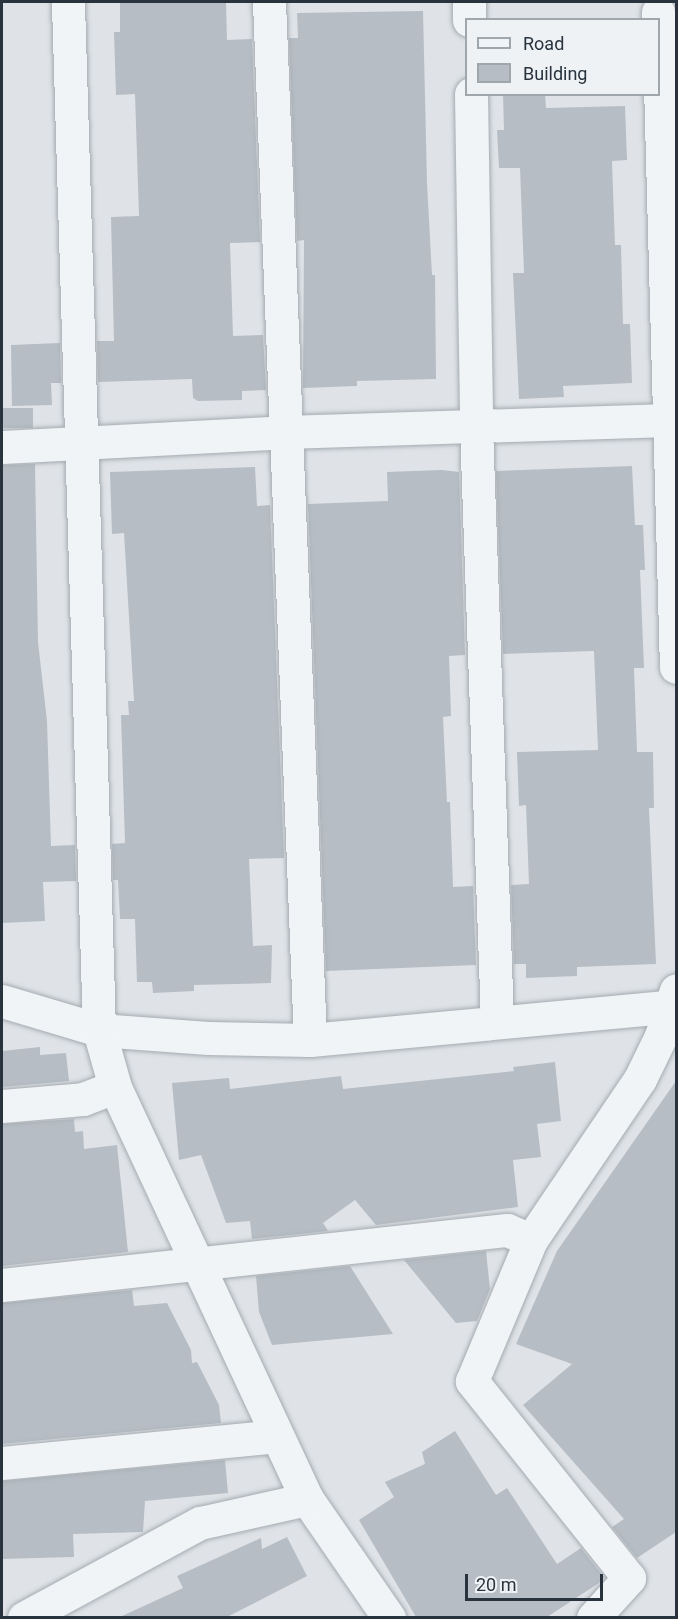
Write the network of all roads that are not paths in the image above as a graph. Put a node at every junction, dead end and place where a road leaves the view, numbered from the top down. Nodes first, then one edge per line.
1 (68, 2) edge
2 (269, 2) edge
3 (469, 2) edge
4 (470, 18) edge
5 (660, 52) edge
6 (471, 96) edge
7 (669, 420) junction
8 (476, 428) junction
9 (285, 432) junction
10 (83, 441) junction
11 (2, 447) edge
12 (676, 667) edge
13 (2, 1001) edge
14 (674, 1001) edge
15 (497, 1021) junction
16 (99, 1030) junction
17 (310, 1040) junction
18 (115, 1087) junction
19 (2, 1106) edge
20 (531, 1240) junction
21 (201, 1265) junction
22 (2, 1285) edge
23 (277, 1436) junction
24 (2, 1464) edge
25 (307, 1499) junction
26 (24, 1617) edge
27 (389, 1617) edge
28 (593, 1617) edge

1 - 10 street
2 - 9 street
3 - 4 street
5 - 7 street
6 - 8 street
7 - 8 street
7 - 12 street
8 - 9 street
8 - 15 street
9 - 10 street
9 - 17 street
10 - 11 street
10 - 16 street
13 - 16 street
14 - 15 street
14 - 20 street
15 - 17 street
16 - 17 street
16 - 18 street
18 - 19 street
18 - 21 street
20 - 21 street
20 - 28 street
21 - 22 street
21 - 23 street
23 - 24 street
23 - 25 street
25 - 26 street
25 - 27 street

